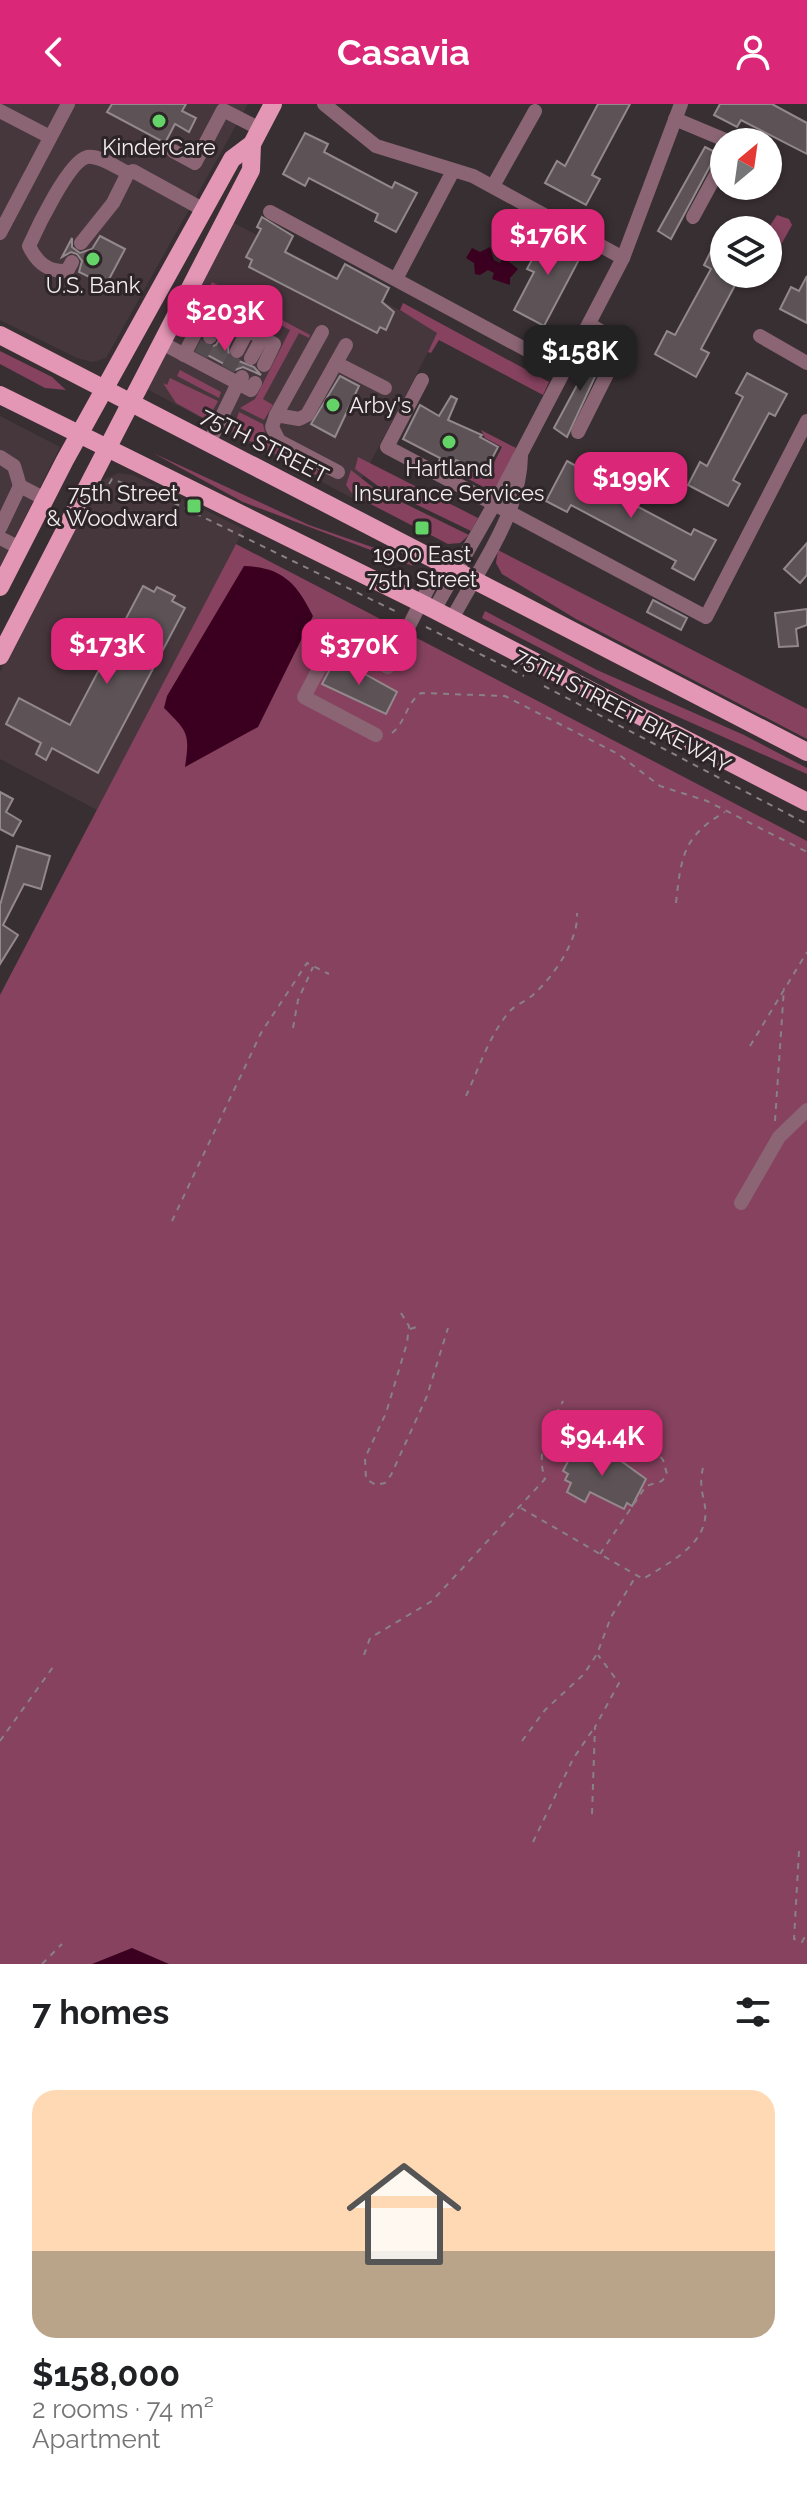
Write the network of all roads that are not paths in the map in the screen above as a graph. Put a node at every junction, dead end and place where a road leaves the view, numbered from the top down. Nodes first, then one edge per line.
1 (68, 104) edge
2 (273, 104) edge
3 (324, 104) edge
4 (681, 104) edge
5 (0, 111) edge
6 (535, 111) dead end
7 (675, 119) junction
8 (710, 134) edge
9 (50, 137) junction
10 (256, 137) junction
11 (173, 151) dead end
12 (453, 171) junction
13 (128, 173) junction
14 (493, 186) junction
15 (710, 186) edge
16 (204, 210) junction
17 (270, 212) dead end
18 (693, 217) dead end
19 (0, 233) edge
20 (81, 243) dead end
21 (623, 258) junction
22 (72, 262) dead end
23 (396, 279) junction
24 (186, 298) junction
25 (214, 312) junction
26 (589, 324) junction
27 (322, 332) dead end
28 (255, 334) junction
29 (0, 335) edge
30 (760, 336) dead end
31 (210, 337) tunnel mouth
32 (162, 343) junction
33 (346, 345) dead end
34 (194, 358) junction
35 (336, 363) junction
36 (807, 363) edge
37 (564, 370) junction
38 (422, 380) dead end
39 (385, 388) dead end
40 (106, 389) junction
41 (0, 395) edge
42 (131, 403) junction
43 (276, 415) junction
44 (807, 421) edge
45 (578, 432) dead end
46 (80, 435) junction
47 (209, 443) junction
48 (108, 449) junction
49 (521, 454) junction
50 (0, 457) edge
51 (338, 472) dead end
52 (20, 486) junction
53 (45, 499) junction
54 (494, 504) junction
55 (508, 514) junction
56 (0, 528) edge
57 (0, 538) edge
58 (20, 548) junction
59 (449, 567) junction
60 (473, 580) junction
61 (0, 587) edge
62 (426, 613) junction
63 (452, 619) junction
64 (0, 656) edge
65 (376, 735) road end
66 (807, 752) edge
67 (807, 802) edge
68 (807, 1110) edge
69 (741, 1203) dead end

1 - 9 street
2 - 10 main road
3 - 12 street
4 - 7 street
5 - 9 street
6 - 14 street
7 - 8 street
7 - 21 street
9 - 19 street
10 - 11 street
10 - 16 main road
10 - 24 main road
12 - 14 street
12 - 23 street
13 - 16 street
13 - 20 street
13 - 22 street
14 - 21 street
15 - 18 street
16 - 40 main road
17 - 23 street
21 - 26 street
23 - 37 street
24 - 25 street
24 - 32 main road
25 - 28 street
25 - 31 street
25 - 34 street
26 - 37 street
26 - 45 street
27 - 43 street
28 - 28 street
29 - 40 main road, 75TH STREET
30 - 36 street
32 - 34 street
32 - 42 main road
33 - 35 street
34 - 47 street
35 - 39 street
35 - 43 street
37 - 49 street
38 - 54 street
40 - 42 main road, 75TH STREET
40 - 46 main road
41 - 46 main road
42 - 47 main road, 75TH STREET
42 - 48 main road
43 - 51 street
44 - 55 street
46 - 48 main road
46 - 53 main road
47 - 59 main road, 75TH STREET
48 - 62 main road
48 - 64 main road
49 - 54 street
49 - 55 street
50 - 52 street
52 - 53 street
52 - 56 street
53 - 58 main road
54 - 55 street
54 - 59 street
55 - 60 street
57 - 58 street
58 - 61 main road
59 - 60 main road, 75TH STREET
59 - 62 street
60 - 63 street
60 - 66 main road, 75TH STREET
62 - 63 main road
62 - 65 street
63 - 67 main road
68 - 69 street

